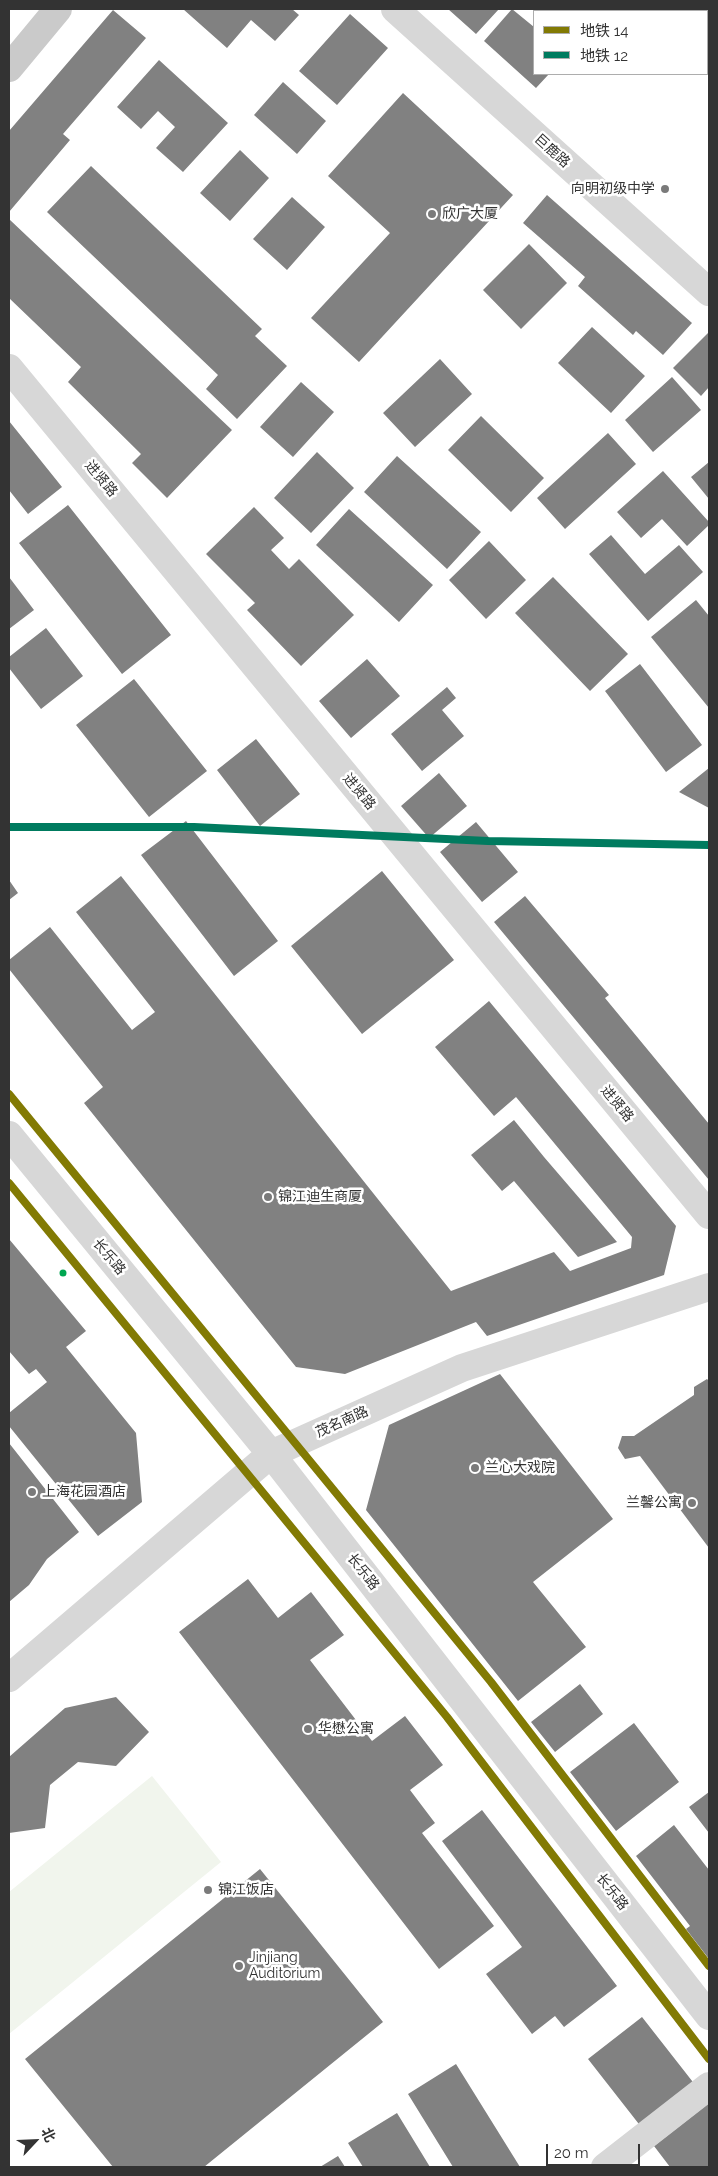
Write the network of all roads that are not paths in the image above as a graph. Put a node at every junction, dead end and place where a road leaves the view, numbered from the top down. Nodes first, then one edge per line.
1 (58, 9) edge
2 (395, 9) edge
3 (9, 68) edge
4 (709, 292) edge
5 (9, 368) edge
6 (9, 1136) edge
7 (709, 1215) edge
8 (709, 1287) edge
9 (271, 1454) junction
10 (9, 1678) edge
11 (709, 2016) edge
12 (709, 2086) edge
13 (605, 2167) edge

1 - 3 main road
2 - 4 street, 巨鹿路
5 - 7 street, 进贤路
6 - 9 street, 长乐路
8 - 9 street, 茂名南路
9 - 10 street, 茂名南路
9 - 11 street, 长乐路
12 - 13 street

